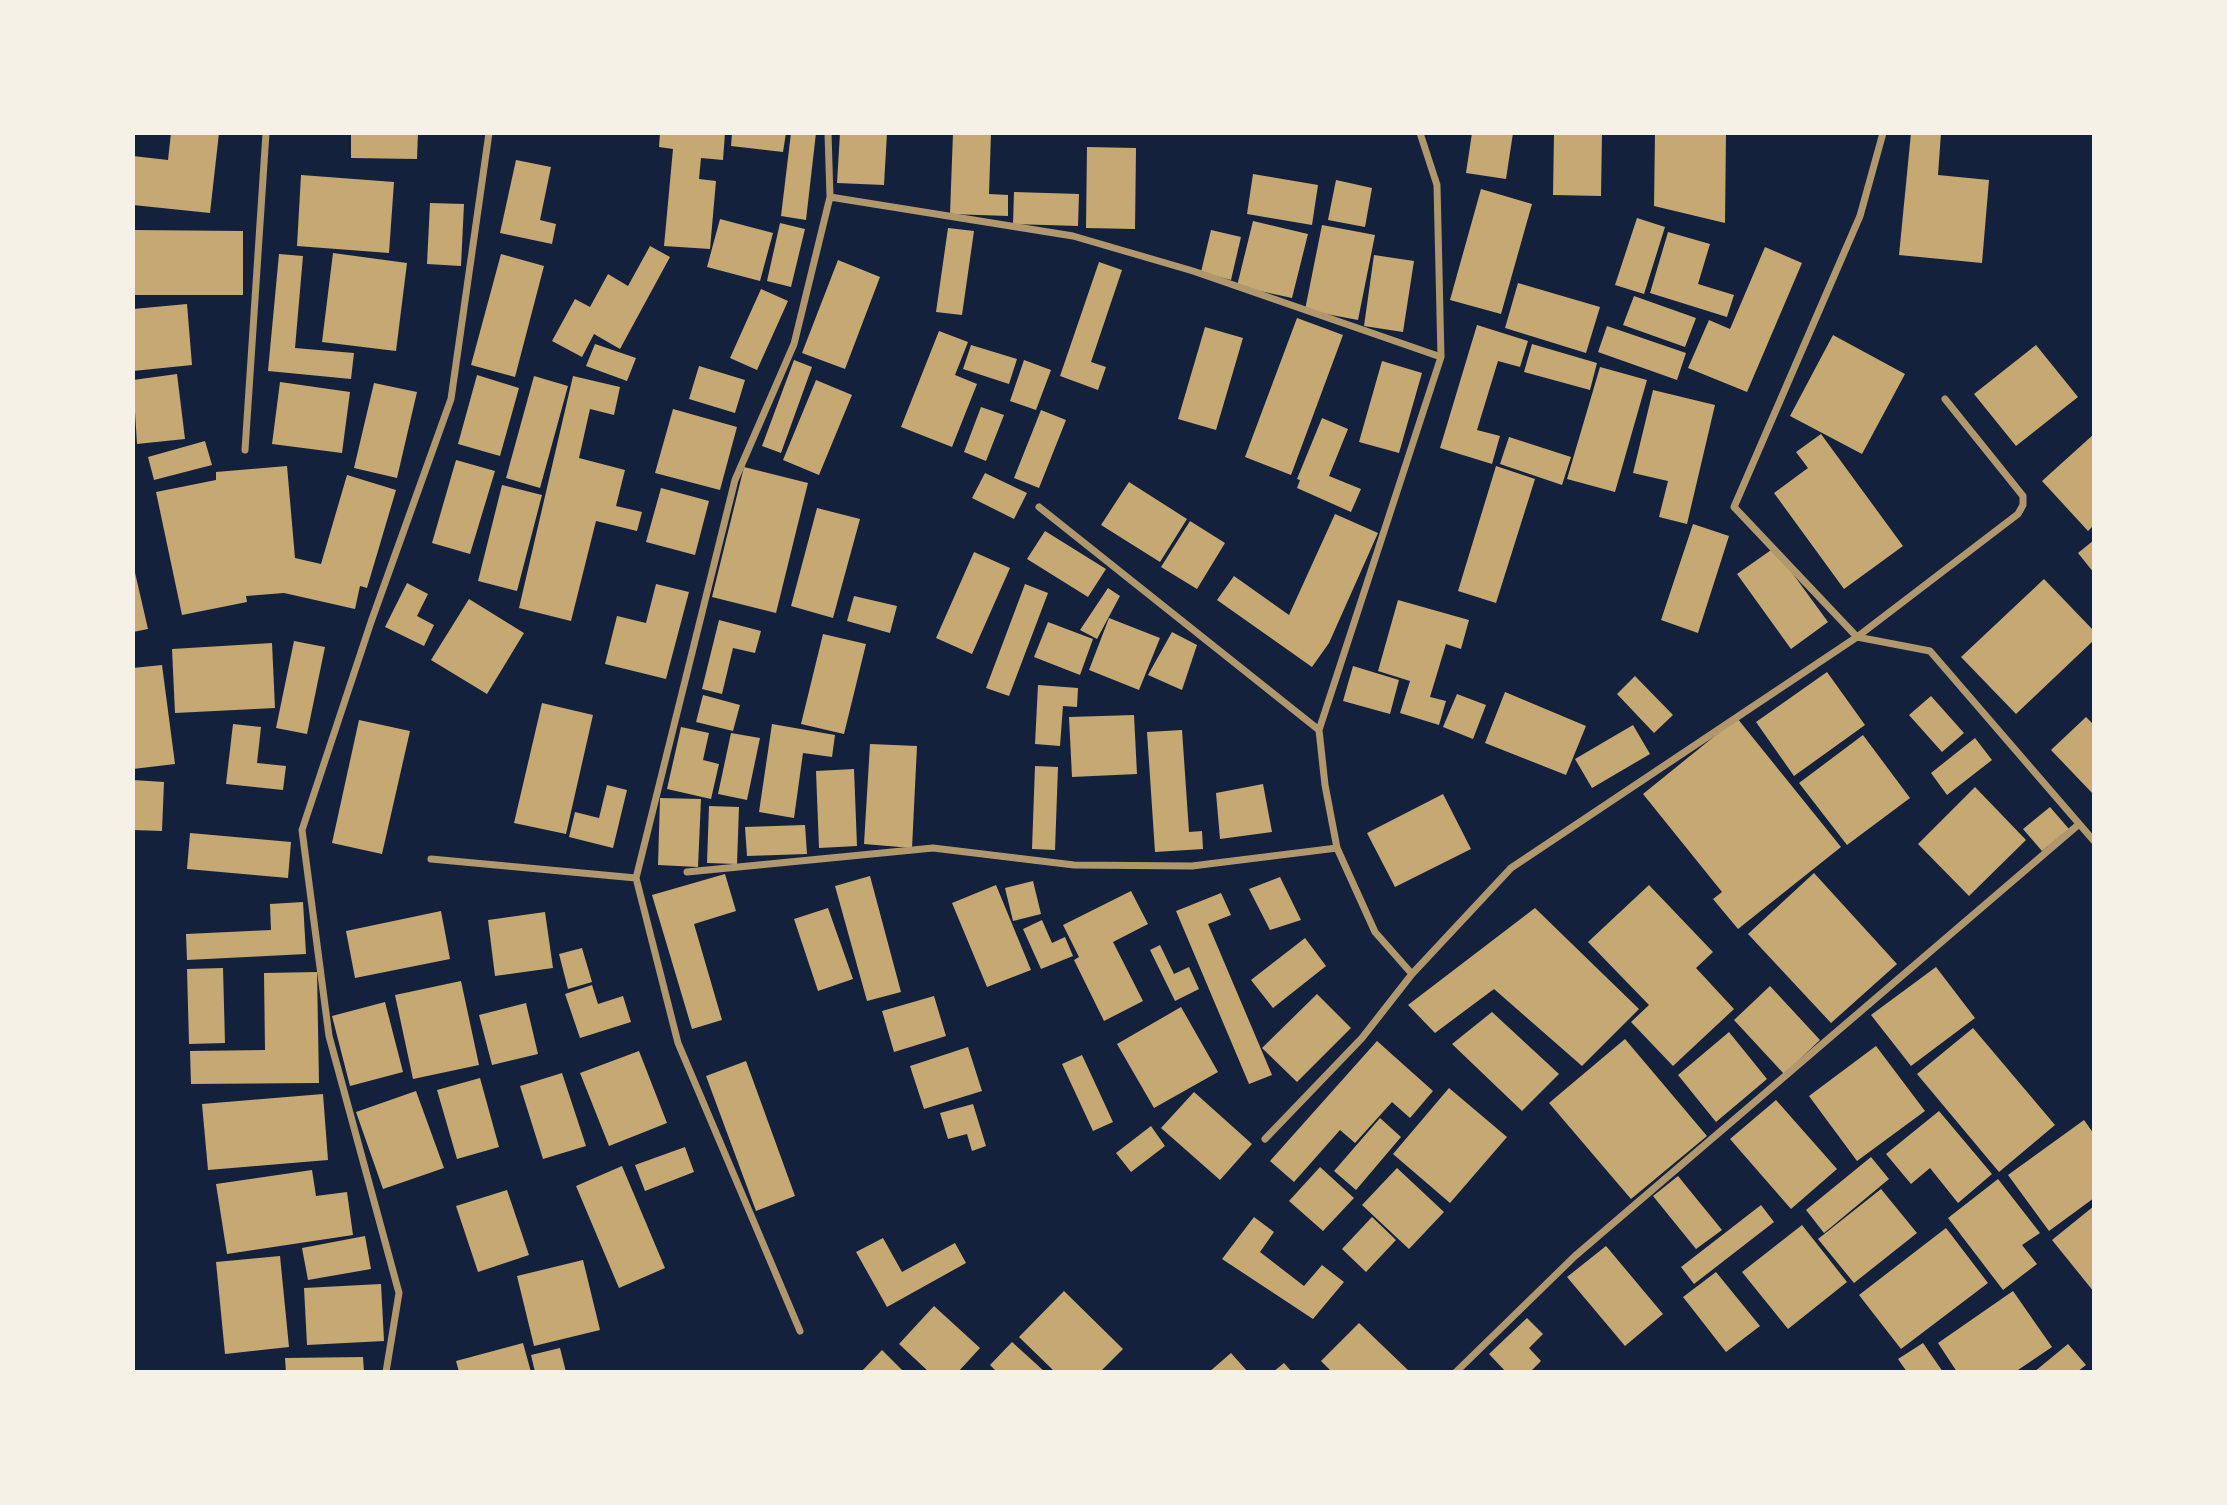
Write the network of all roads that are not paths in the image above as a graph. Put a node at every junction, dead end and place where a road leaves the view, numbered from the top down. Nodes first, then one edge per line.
1 (266, 133) edge
2 (489, 133) edge
3 (828, 133) edge
4 (1420, 133) edge
5 (1884, 133) edge
6 (830, 197) junction
7 (1441, 357) junction
8 (1945, 399) dead end
9 (244, 450) dead end
10 (1039, 507) dead end
11 (1857, 637) junction
12 (1319, 730) junction
13 (2078, 825) junction
14 (2094, 841) edge
15 (1337, 848) junction
16 (430, 859) dead end
17 (687, 872) dead end
18 (636, 878) junction
19 (1412, 974) junction
20 (1265, 1139) dead end
21 (800, 1331) dead end
22 (386, 1372) edge
23 (1456, 1372) edge

1 - 9 street
2 - 22 street
3 - 6 street
4 - 7 street
5 - 11 street
6 - 7 street
6 - 18 street
7 - 12 street
8 - 11 street
10 - 12 street
11 - 13 street
11 - 19 street
12 - 15 street
13 - 14 street
13 - 23 street
15 - 17 street
15 - 19 street
16 - 18 street
18 - 21 street
19 - 20 street

